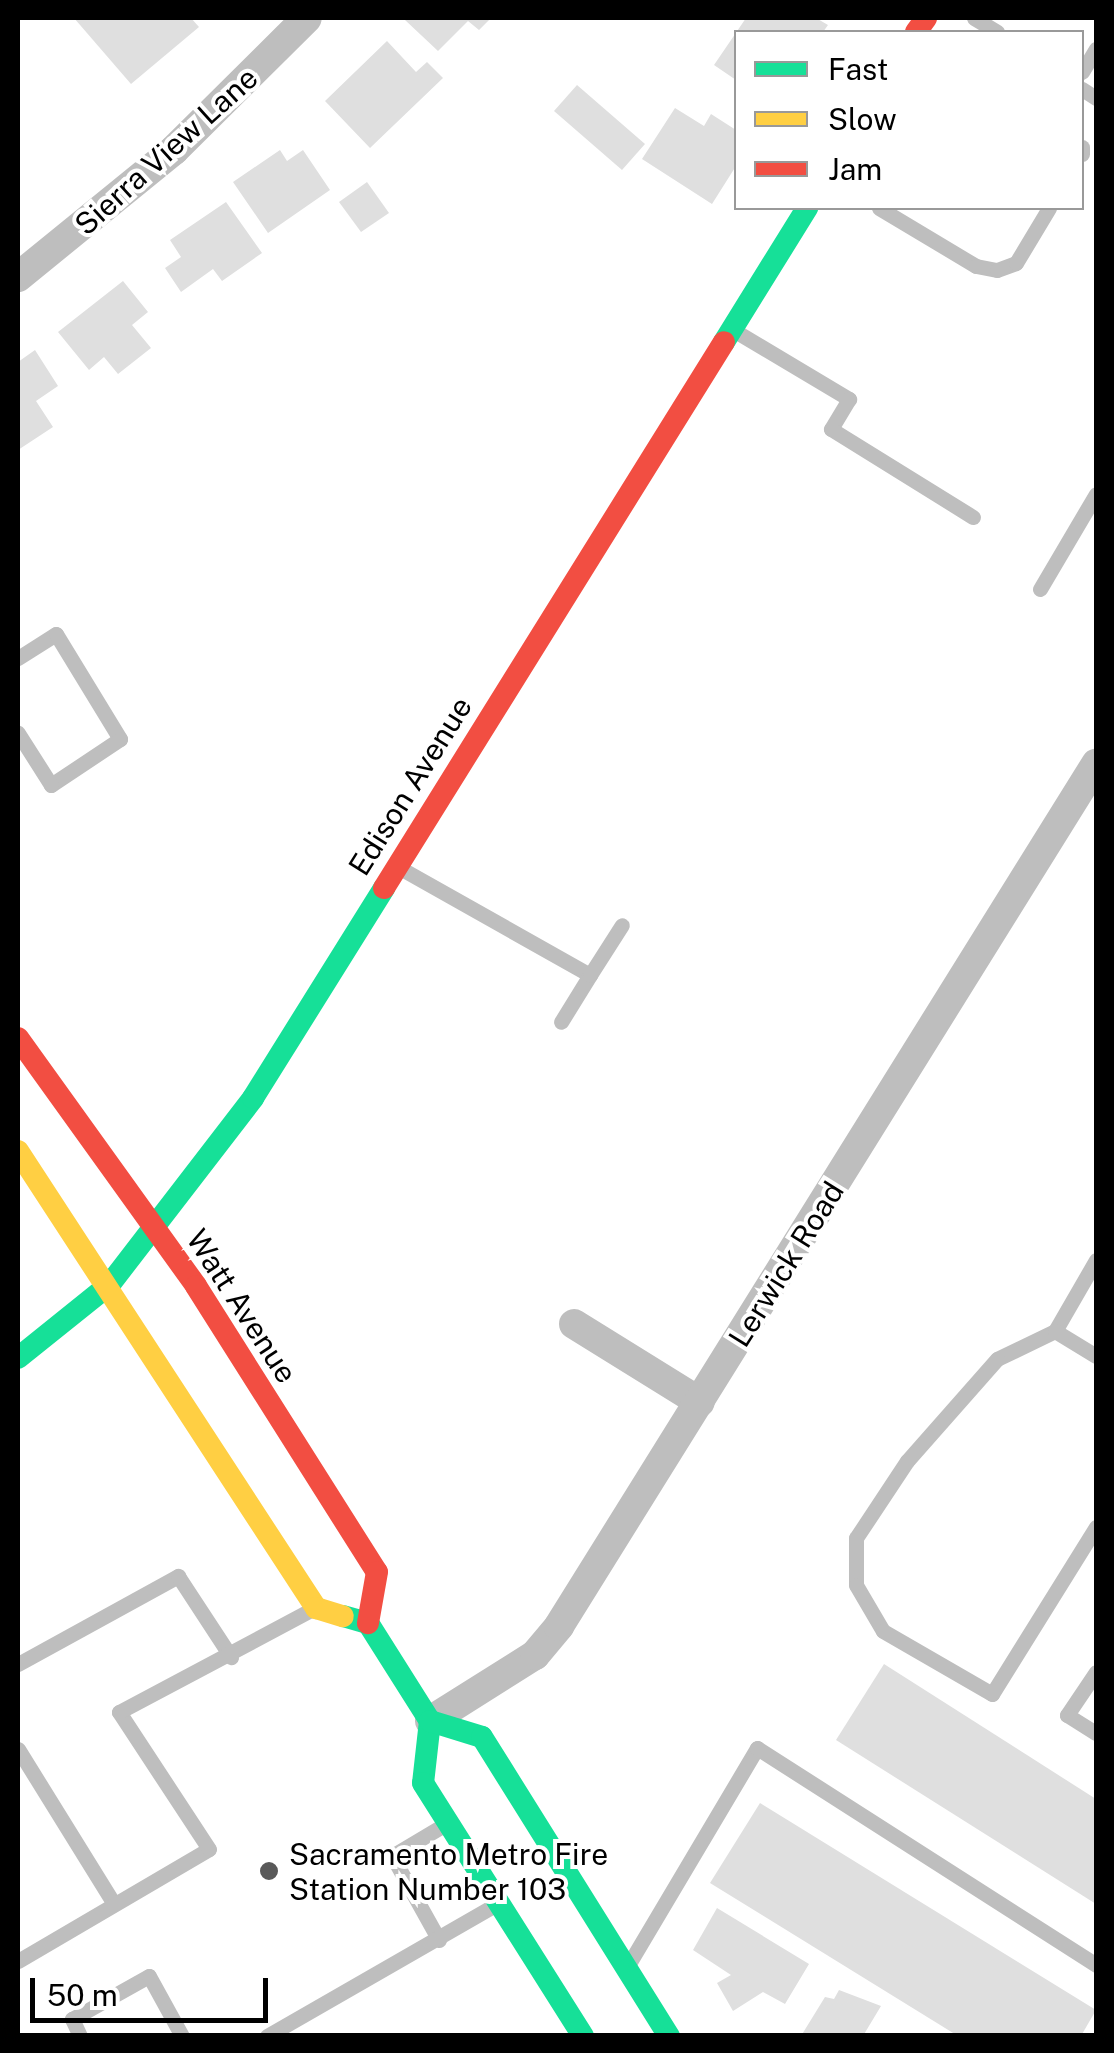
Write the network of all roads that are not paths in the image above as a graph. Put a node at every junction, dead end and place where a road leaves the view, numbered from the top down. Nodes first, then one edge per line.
1 (308, 18) edge
2 (807, 210) edge
3 (882, 210) edge
4 (1048, 210) edge
5 (18, 277) edge
6 (731, 329) junction
7 (1096, 494) edge
8 (1091, 515) edge
9 (973, 517) dead end
10 (1040, 588) dead end
11 (18, 658) edge
12 (18, 733) edge
13 (1096, 764) edge
14 (396, 866) junction
15 (622, 925) dead end
16 (590, 975) junction
17 (561, 1022) dead end
18 (18, 1038) edge
19 (18, 1151) edge
20 (156, 1230) junction
21 (1096, 1260) edge
22 (110, 1284) junction
23 (574, 1324) dead end
24 (1055, 1330) junction
25 (1096, 1356) edge
26 (18, 1358) edge
27 (700, 1402) junction
28 (1096, 1527) edge
29 (316, 1608) junction
30 (368, 1624) junction
31 (230, 1657) junction
32 (18, 1664) edge
33 (1096, 1672) edge
34 (430, 1721) junction
35 (1096, 1733) edge
36 (18, 1749) edge
37 (448, 1823) junction
38 (499, 1903) junction
39 (114, 1904) junction
40 (439, 1940) junction
41 (18, 1961) edge
42 (1096, 1964) edge
43 (626, 1969) junction
44 (80, 2036) edge
45 (182, 2036) edge
46 (266, 2036) edge
47 (583, 2036) edge
48 (670, 2036) edge

1 - 5 street, Sierra View Lane
2 - 6 main road, Edison Avenue
3 - 4 lane
6 - 9 lane
6 - 14 main road, Edison Avenue
7 - 8 lane
8 - 10 lane
11 - 12 lane
13 - 27 street, Lerwick Road
14 - 16 lane
14 - 20 main road, Edison Avenue
15 - 16 lane
16 - 17 lane
18 - 20 main road, Watt Avenue
19 - 22 main road
20 - 22 main road, Edison Avenue
20 - 30 main road, Watt Avenue
21 - 24 lane
22 - 26 main road, Edison Avenue
22 - 29 main road
23 - 27 street
24 - 25 lane
24 - 28 lane
27 - 34 street, Lerwick Road
29 - 30 main road
29 - 31 lane
30 - 34 main road
31 - 32 lane
31 - 39 lane
33 - 35 lane
34 - 37 main road
34 - 43 main road
36 - 39 lane
37 - 38 main road
37 - 40 lane
38 - 40 lane
38 - 47 main road
39 - 41 lane
40 - 46 lane
42 - 43 lane
43 - 48 main road
44 - 45 lane

